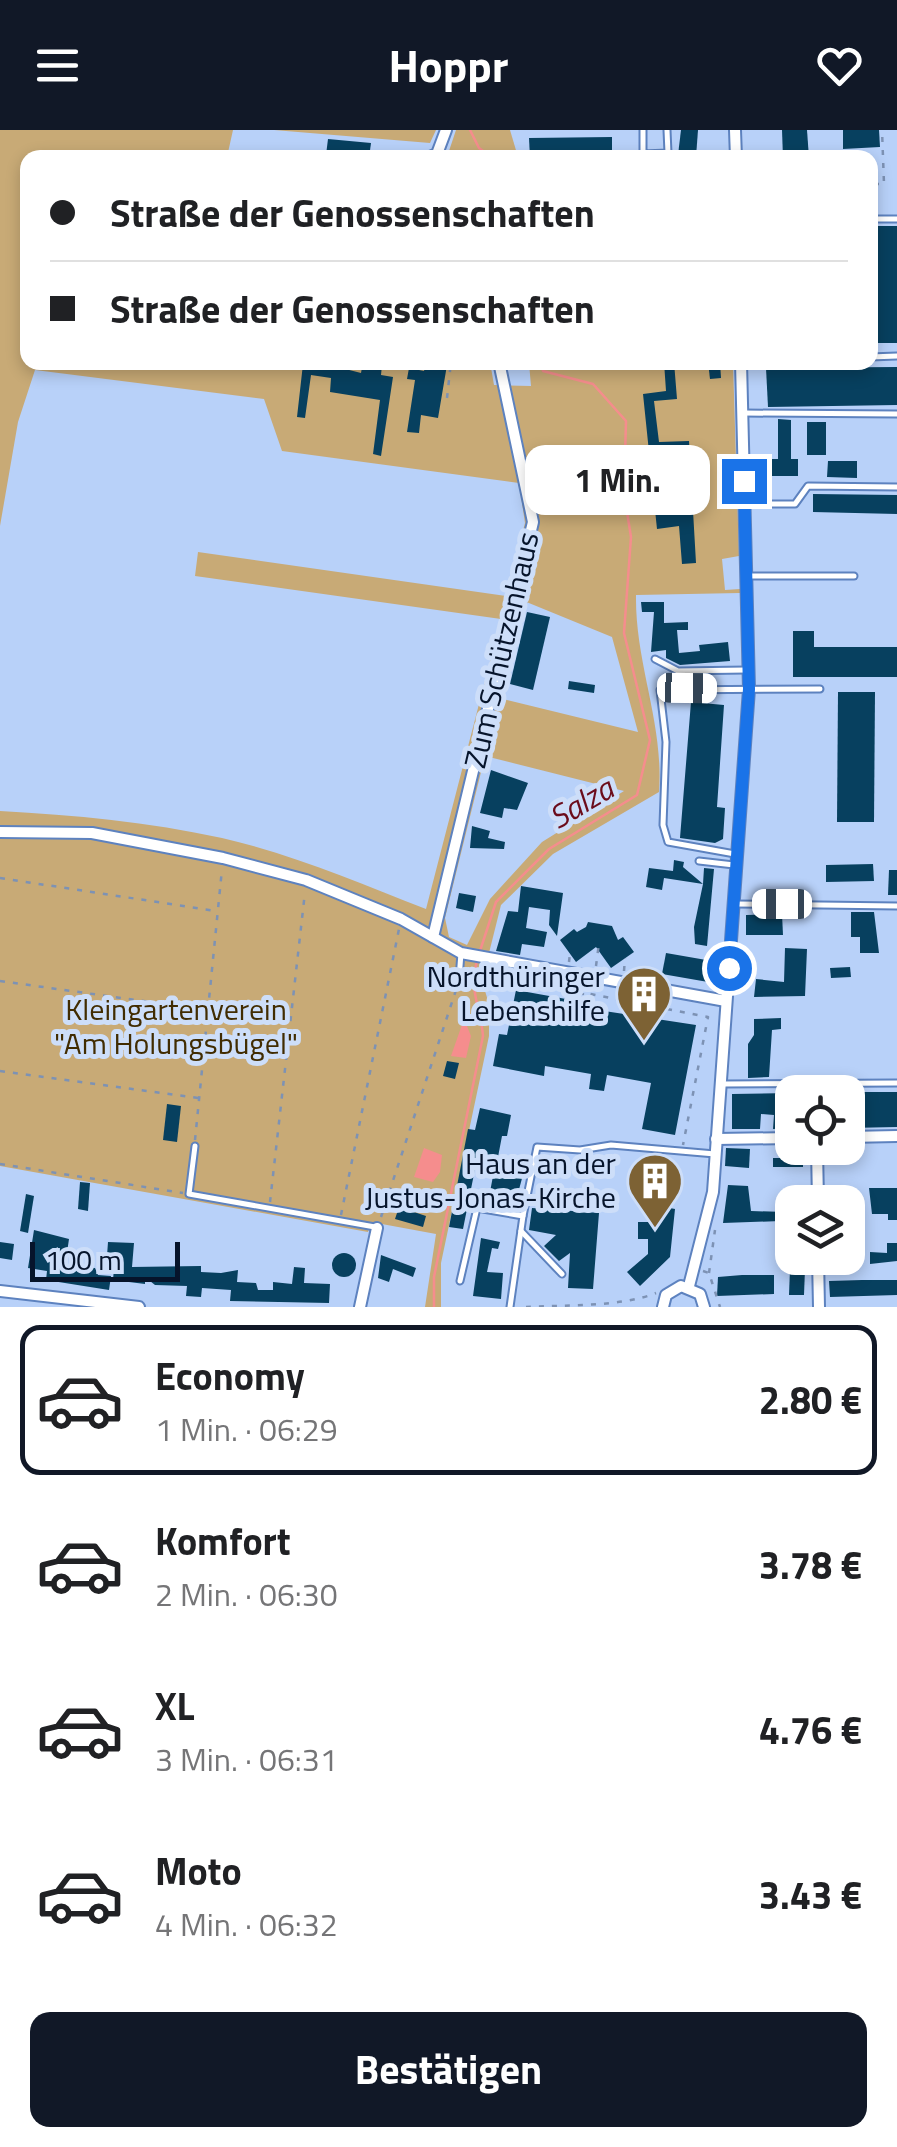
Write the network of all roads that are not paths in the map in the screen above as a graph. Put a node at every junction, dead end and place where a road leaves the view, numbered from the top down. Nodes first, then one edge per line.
1 (501, 370) edge
2 (741, 370) edge
3 (742, 414) junction
4 (897, 414) edge
5 (897, 487) edge
6 (745, 504) junction
7 (747, 576) junction
8 (854, 576) dead end
9 (655, 659) dead end
10 (749, 670) junction
11 (749, 689) junction
12 (820, 689) dead end
13 (0, 832) edge
14 (737, 860) junction
15 (699, 861) dead end
16 (734, 904) junction
17 (897, 906) edge
18 (434, 937) junction
19 (466, 954) junction
20 (459, 979) road end
21 (726, 1001) junction
22 (897, 1083) edge
23 (720, 1084) junction
24 (897, 1136) edge
25 (865, 1137) edge
26 (775, 1138) edge
27 (716, 1139) junction
28 (195, 1146) road end
29 (715, 1154) junction
30 (522, 1216) junction
31 (377, 1228) joint
32 (520, 1230) junction
33 (562, 1274) dead end
34 (818, 1275) edge
35 (460, 1281) dead end
36 (689, 1286) junction
37 (0, 1291) edge
38 (139, 1307) edge
39 (360, 1307) edge
40 (510, 1307) edge
41 (663, 1307) edge
42 (704, 1307) edge
43 (819, 1307) edge

1 - 18 street, Zum Schützenhaus
2 - 3 street
3 - 4 lane
3 - 6 street
5 - 6 lane
6 - 7 street
7 - 8 lane
7 - 10 street
9 - 10 lane
10 - 11 street
11 - 12 lane
11 - 14 street
11 - 14 lane
13 - 18 street
14 - 15 lane
14 - 16 street
16 - 17 lane
16 - 21 street
18 - 19 street
19 - 20 lane
19 - 21 street
21 - 23 street
22 - 23 lane
23 - 27 street
24 - 25 street
26 - 27 street
27 - 29 street
28 - 31 lane
29 - 30 lane
29 - 36 street
30 - 32 lane
30 - 35 lane
31 - 39 street
32 - 33 lane
32 - 40 lane
34 - 43 street
36 - 41 street
36 - 42 street
37 - 38 street

